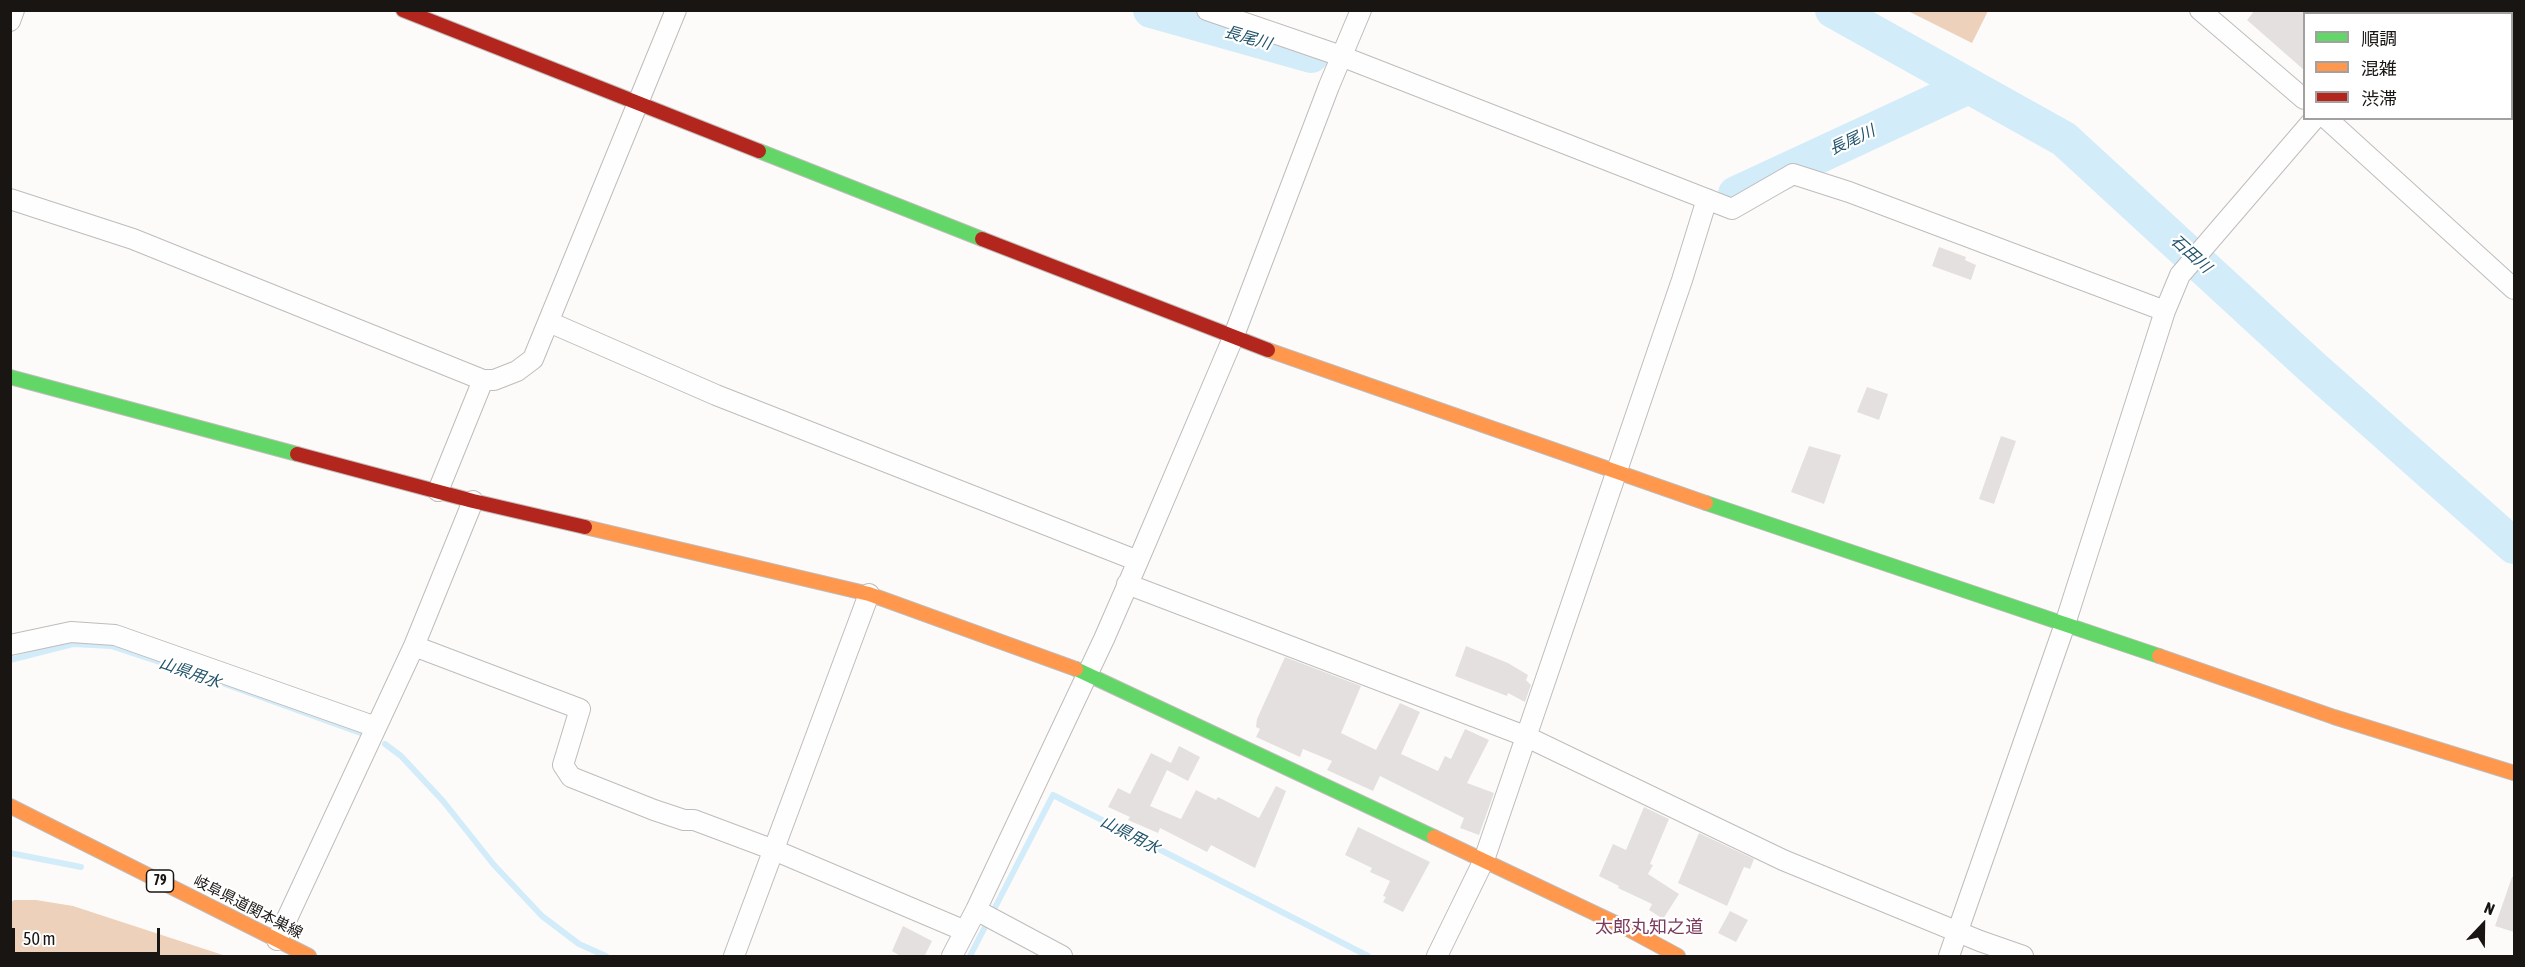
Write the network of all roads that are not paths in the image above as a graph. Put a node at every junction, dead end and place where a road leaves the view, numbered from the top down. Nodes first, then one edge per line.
1 (14, 10) edge
2 (403, 10) edge
3 (676, 10) edge
4 (1207, 10) edge
5 (1361, 10) edge
6 (2200, 10) edge
7 (10, 21) edge
8 (1341, 56) junction
9 (2303, 98) edge
10 (638, 103) junction
11 (2313, 120) edge
12 (2328, 120) edge
13 (10, 199) edge
14 (1707, 199) junction
15 (2514, 289) edge
16 (2165, 311) junction
17 (549, 322) junction
18 (1233, 338) junction
19 (10, 377) edge
20 (483, 380) junction
21 (1616, 473) junction
22 (438, 491) junction
23 (473, 501) junction
24 (1138, 561) junction
25 (1127, 584) junction
26 (869, 594) junction
27 (2065, 624) junction
28 (10, 645) edge
29 (414, 646) junction
30 (1087, 672) junction
31 (376, 727) junction
32 (1525, 736) junction
33 (2514, 773) edge
34 (10, 806) edge
35 (774, 850) junction
36 (1484, 860) junction
37 (976, 910) junction
38 (965, 931) junction
39 (1958, 932) junction
40 (277, 940) junction
41 (309, 957) edge
42 (734, 957) edge
43 (952, 957) edge
44 (1062, 957) edge
45 (1437, 957) edge
46 (1678, 957) edge
47 (1949, 957) edge
48 (2023, 957) edge

1 - 7 street
2 - 10 street
3 - 10 street
4 - 8 street
5 - 8 street
6 - 9 street
8 - 14 street
8 - 18 street
10 - 17 street
10 - 18 street
11 - 16 street
12 - 15 street
13 - 20 street
14 - 16 street
14 - 21 street
16 - 27 street
17 - 20 street
17 - 24 street
18 - 21 street
18 - 24 street
19 - 22 street
20 - 22 street
21 - 27 street
21 - 32 street
22 - 23 street
23 - 26 street
23 - 29 street
24 - 25 street
25 - 30 street
25 - 32 street
26 - 30 street
26 - 35 street
27 - 33 street
27 - 39 street
28 - 31 street
29 - 31 street
29 - 35 street
30 - 36 street
30 - 37 street
31 - 40 street
32 - 36 street
32 - 39 street
34 - 40 street, 岐阜県道関本巣線 / 79
35 - 38 street
35 - 42 street
36 - 45 street
36 - 46 street
37 - 38 street
37 - 44 street
38 - 43 street
39 - 47 street
39 - 48 street
40 - 41 street, 岐阜県道関本巣線 / 79

